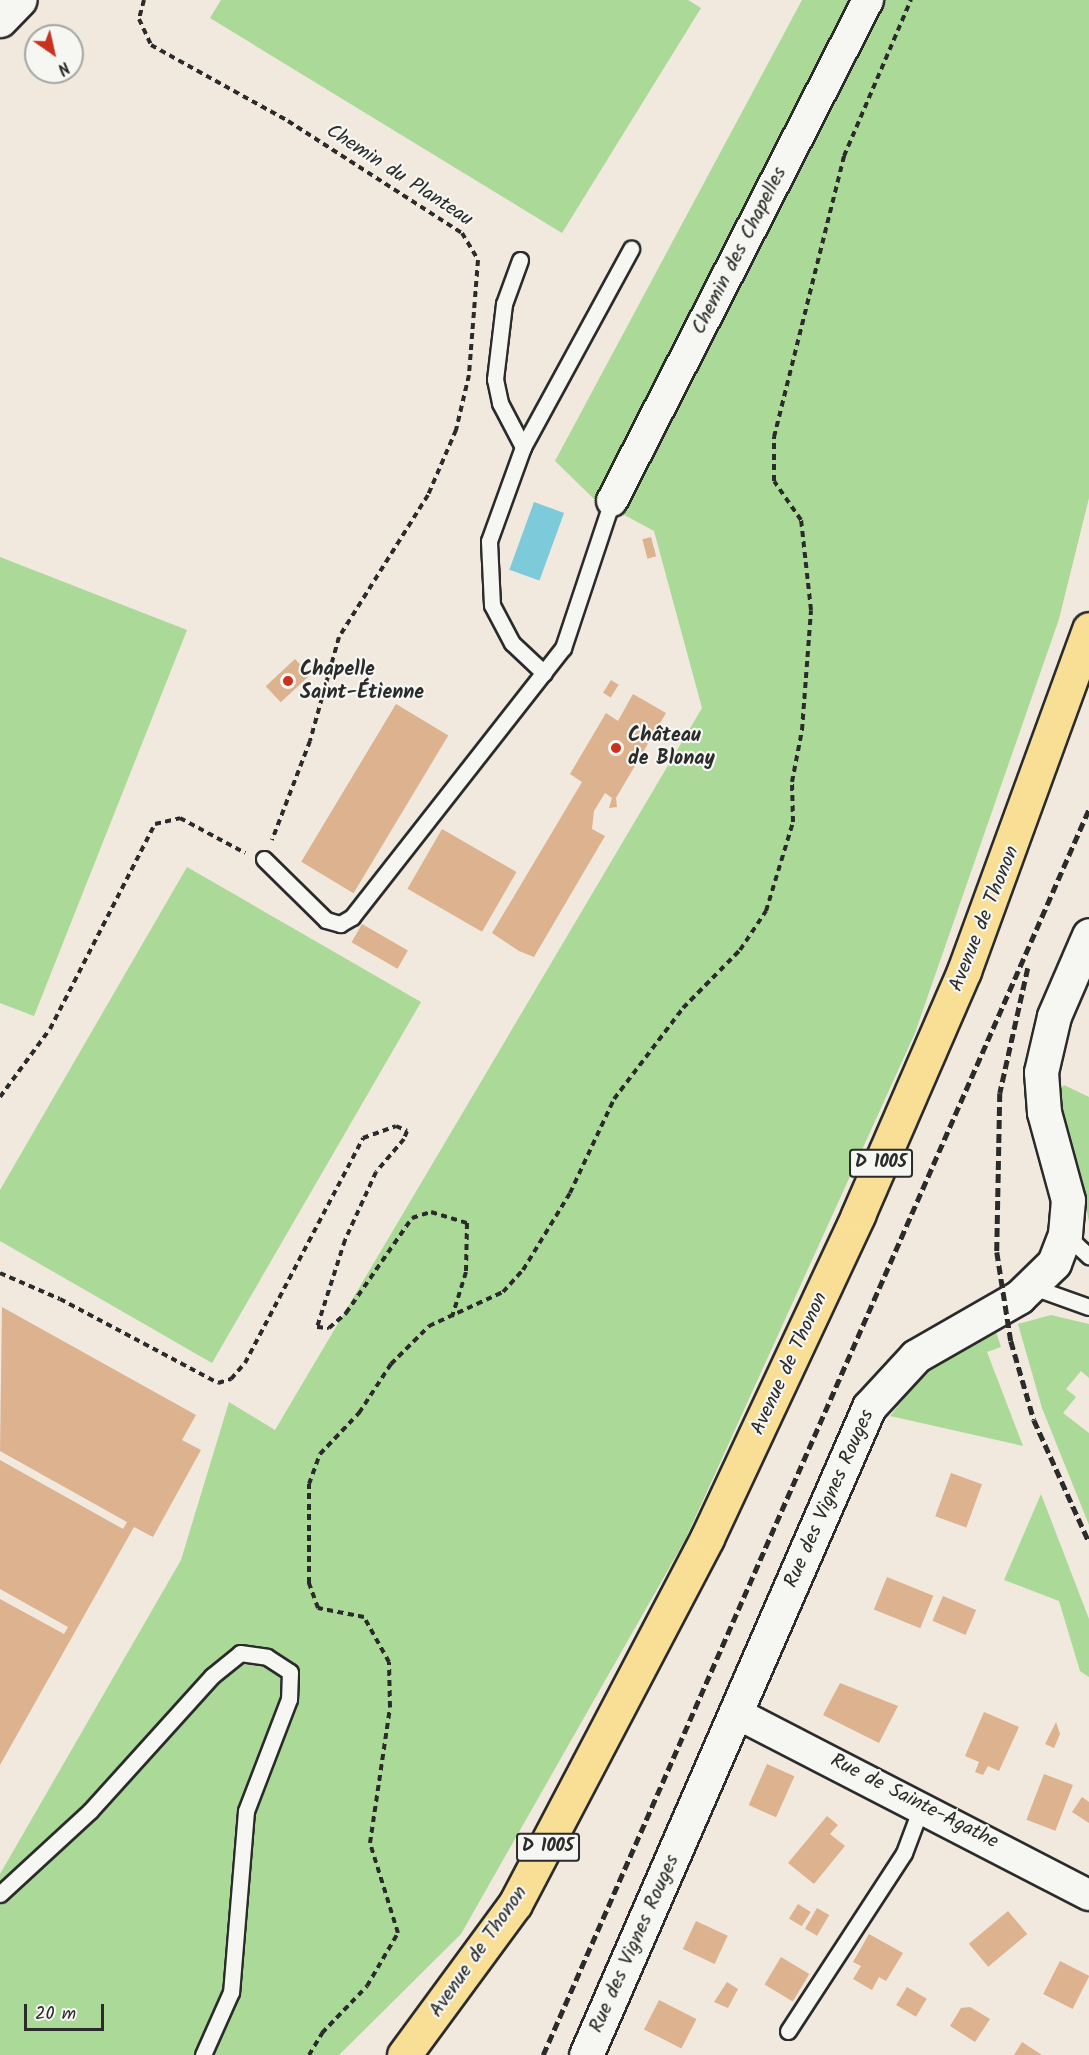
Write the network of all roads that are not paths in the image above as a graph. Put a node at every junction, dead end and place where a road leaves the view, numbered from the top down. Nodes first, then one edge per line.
1 (19, 0) edge
2 (868, 0) edge
3 (0, 20) edge
4 (631, 249) dead end
5 (520, 260) dead end
6 (523, 447) junction
7 (612, 501) joint
8 (1089, 629) edge
9 (544, 673) junction
10 (264, 859) road end
11 (1089, 935) edge
12 (1065, 1234) junction
13 (1089, 1256) edge
14 (1033, 1287) junction
15 (1089, 1307) edge
16 (748, 1720) junction
17 (922, 1805) junction
18 (0, 1894) edge
19 (1089, 1895) edge
20 (788, 2031) dead end
21 (203, 2055) edge
22 (404, 2055) edge
23 (586, 2055) edge

1 - 3 street
2 - 7 street, Chemin des Chapelles
4 - 6 lane
5 - 6 lane
6 - 9 lane
7 - 9 lane
8 - 22 main road, Avenue de Thonon / D 1005
9 - 10 lane
11 - 12 street, Rue des Vignes Rouges
12 - 13 lane
12 - 14 street, Rue des Vignes Rouges
14 - 15 lane
14 - 16 street, Rue des Vignes Rouges
16 - 17 street, Rue de Sainte-Agathe
16 - 23 street, Rue des Vignes Rouges
17 - 19 street, Rue de Sainte-Agathe
17 - 20 lane
18 - 21 lane

